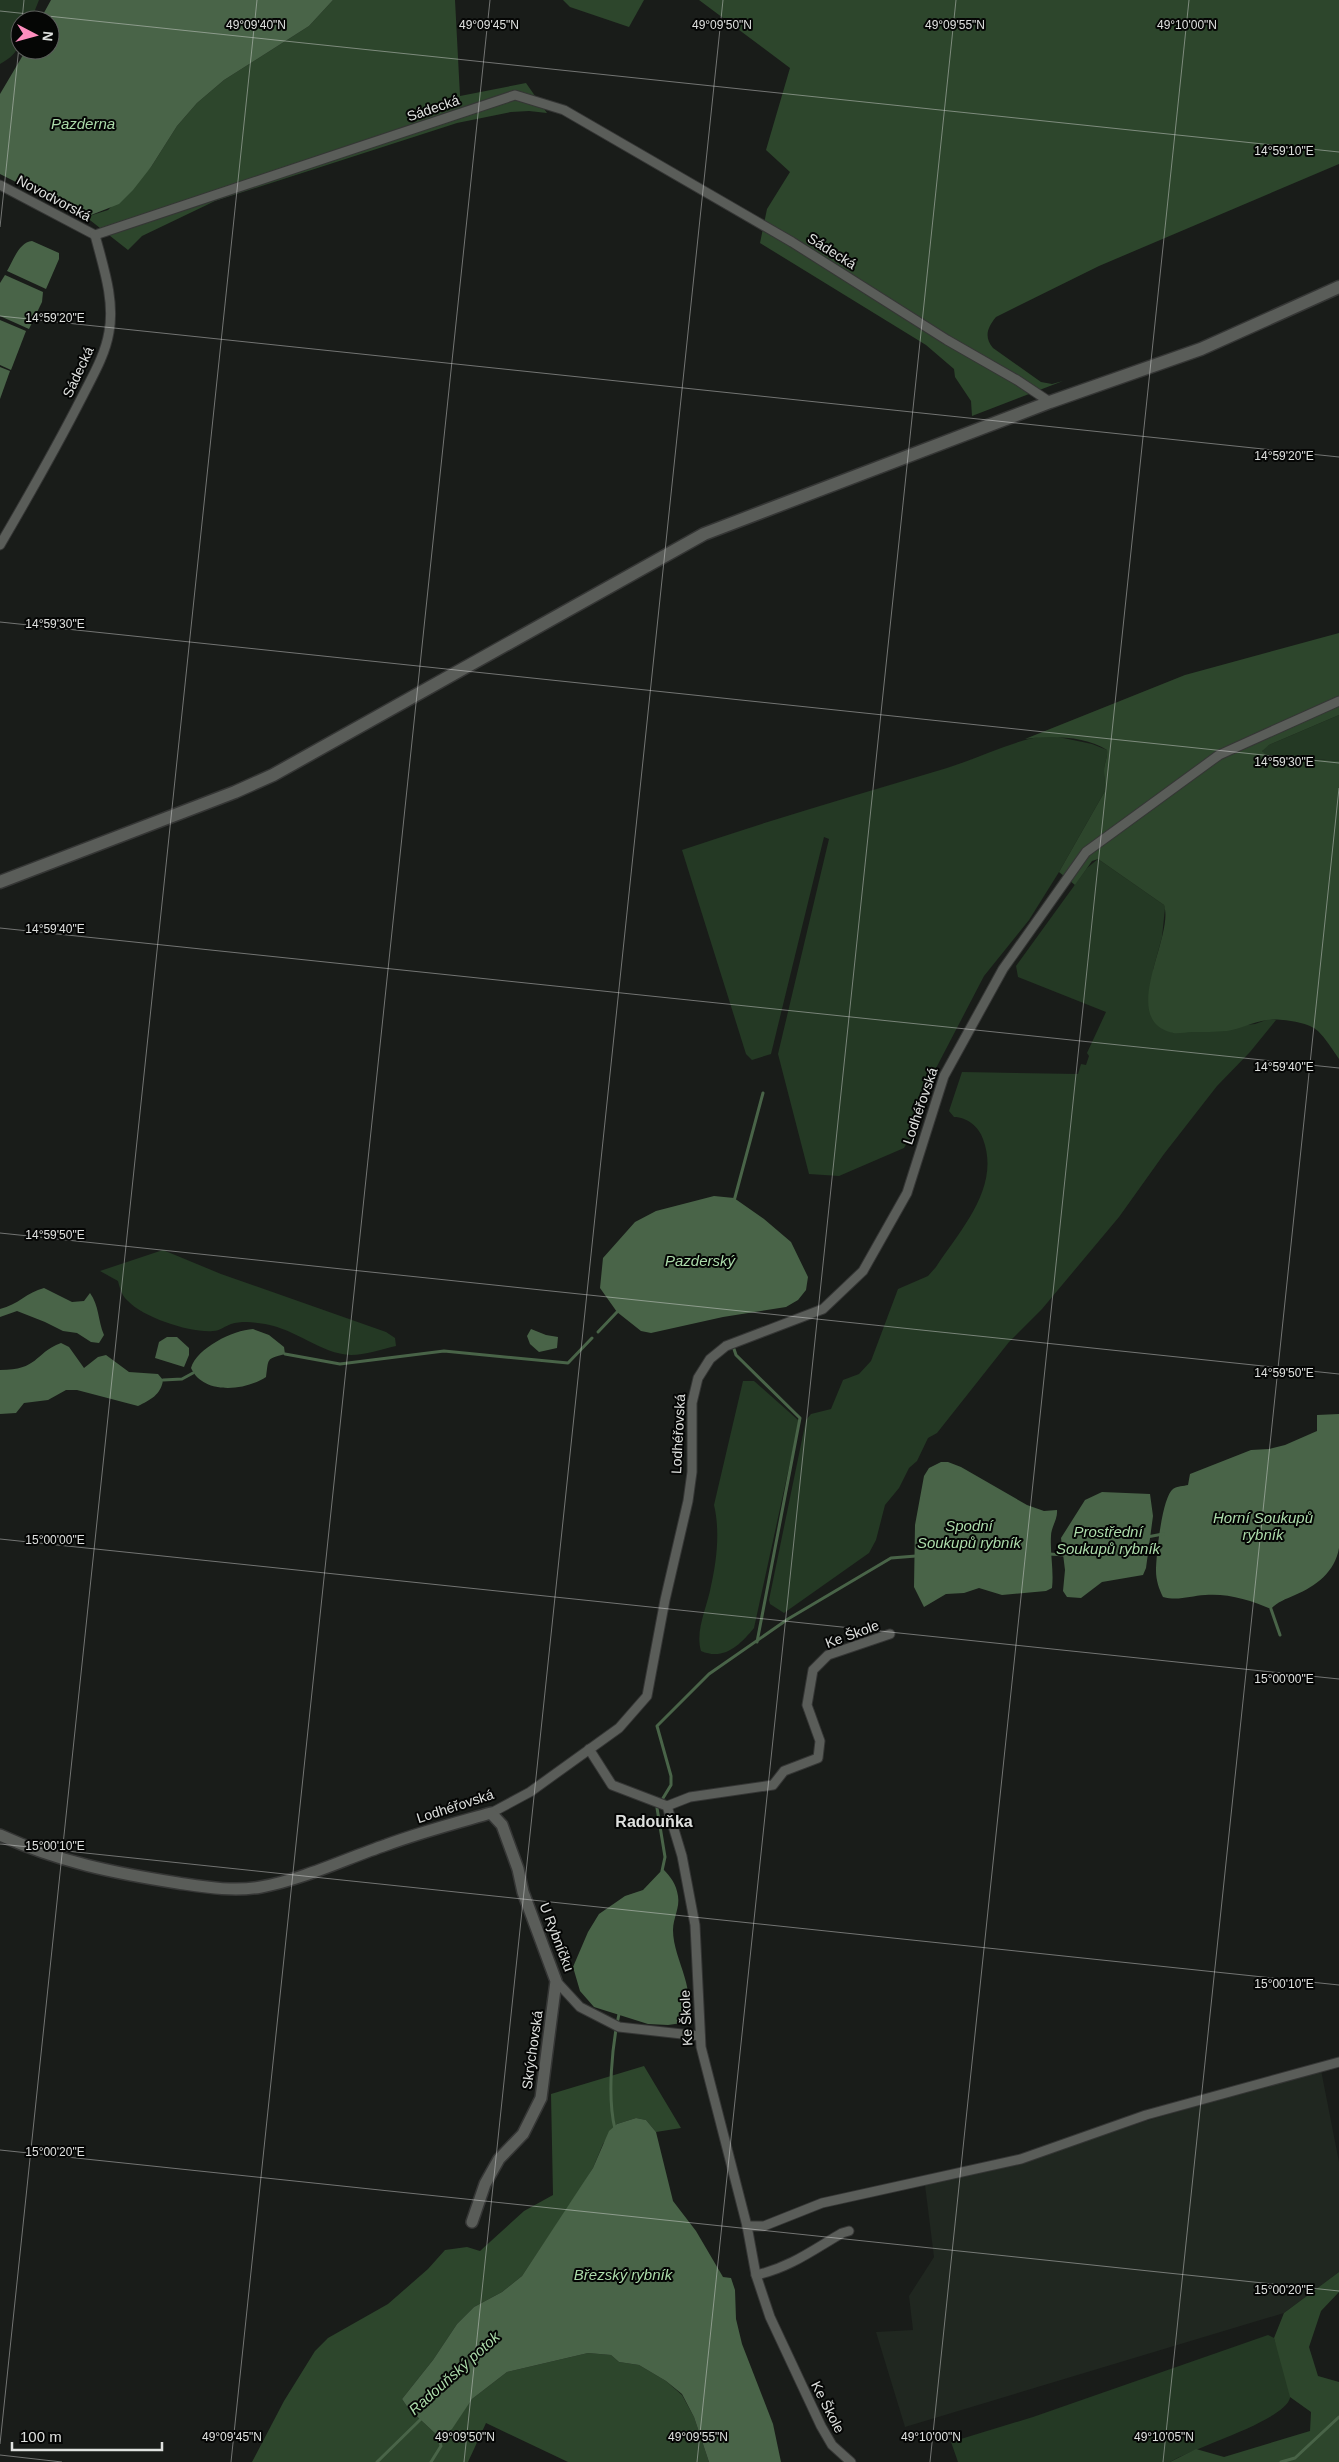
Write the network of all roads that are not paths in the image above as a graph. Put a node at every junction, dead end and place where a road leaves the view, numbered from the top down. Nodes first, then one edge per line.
1 (0, 185) edge
2 (95, 235) junction
3 (1339, 287) edge
4 (1050, 402) junction
5 (0, 545) edge
6 (1339, 701) edge
7 (0, 882) edge
8 (890, 1634) dead end
9 (589, 1749) junction
10 (667, 1806) junction
11 (491, 1813) junction
12 (0, 1835) edge
13 (556, 1981) junction
14 (700, 2036) junction
15 (1339, 2062) edge
16 (472, 2222) dead end
17 (747, 2226) junction
18 (849, 2231) dead end
19 (756, 2275) junction
20 (850, 2462) edge

1 - 2 street, Novodvorská
2 - 4 street, Sádecká
2 - 5 street, Sádecká
3 - 4 main road
4 - 7 main road
6 - 9 street, Lodhéřovská
8 - 10 street, Ke Škole
9 - 10 street
9 - 11 street, Lodhéřovská
10 - 14 street, Ke Škole
11 - 12 street, Lodhéřovská
11 - 13 street, U Rybníčku
13 - 14 street, U Rybníčku
13 - 16 street, Skrýchovská
14 - 17 street, Ke Škole
15 - 17 street
17 - 19 street, Ke Škole
18 - 19 street
19 - 20 street, Ke Škole

